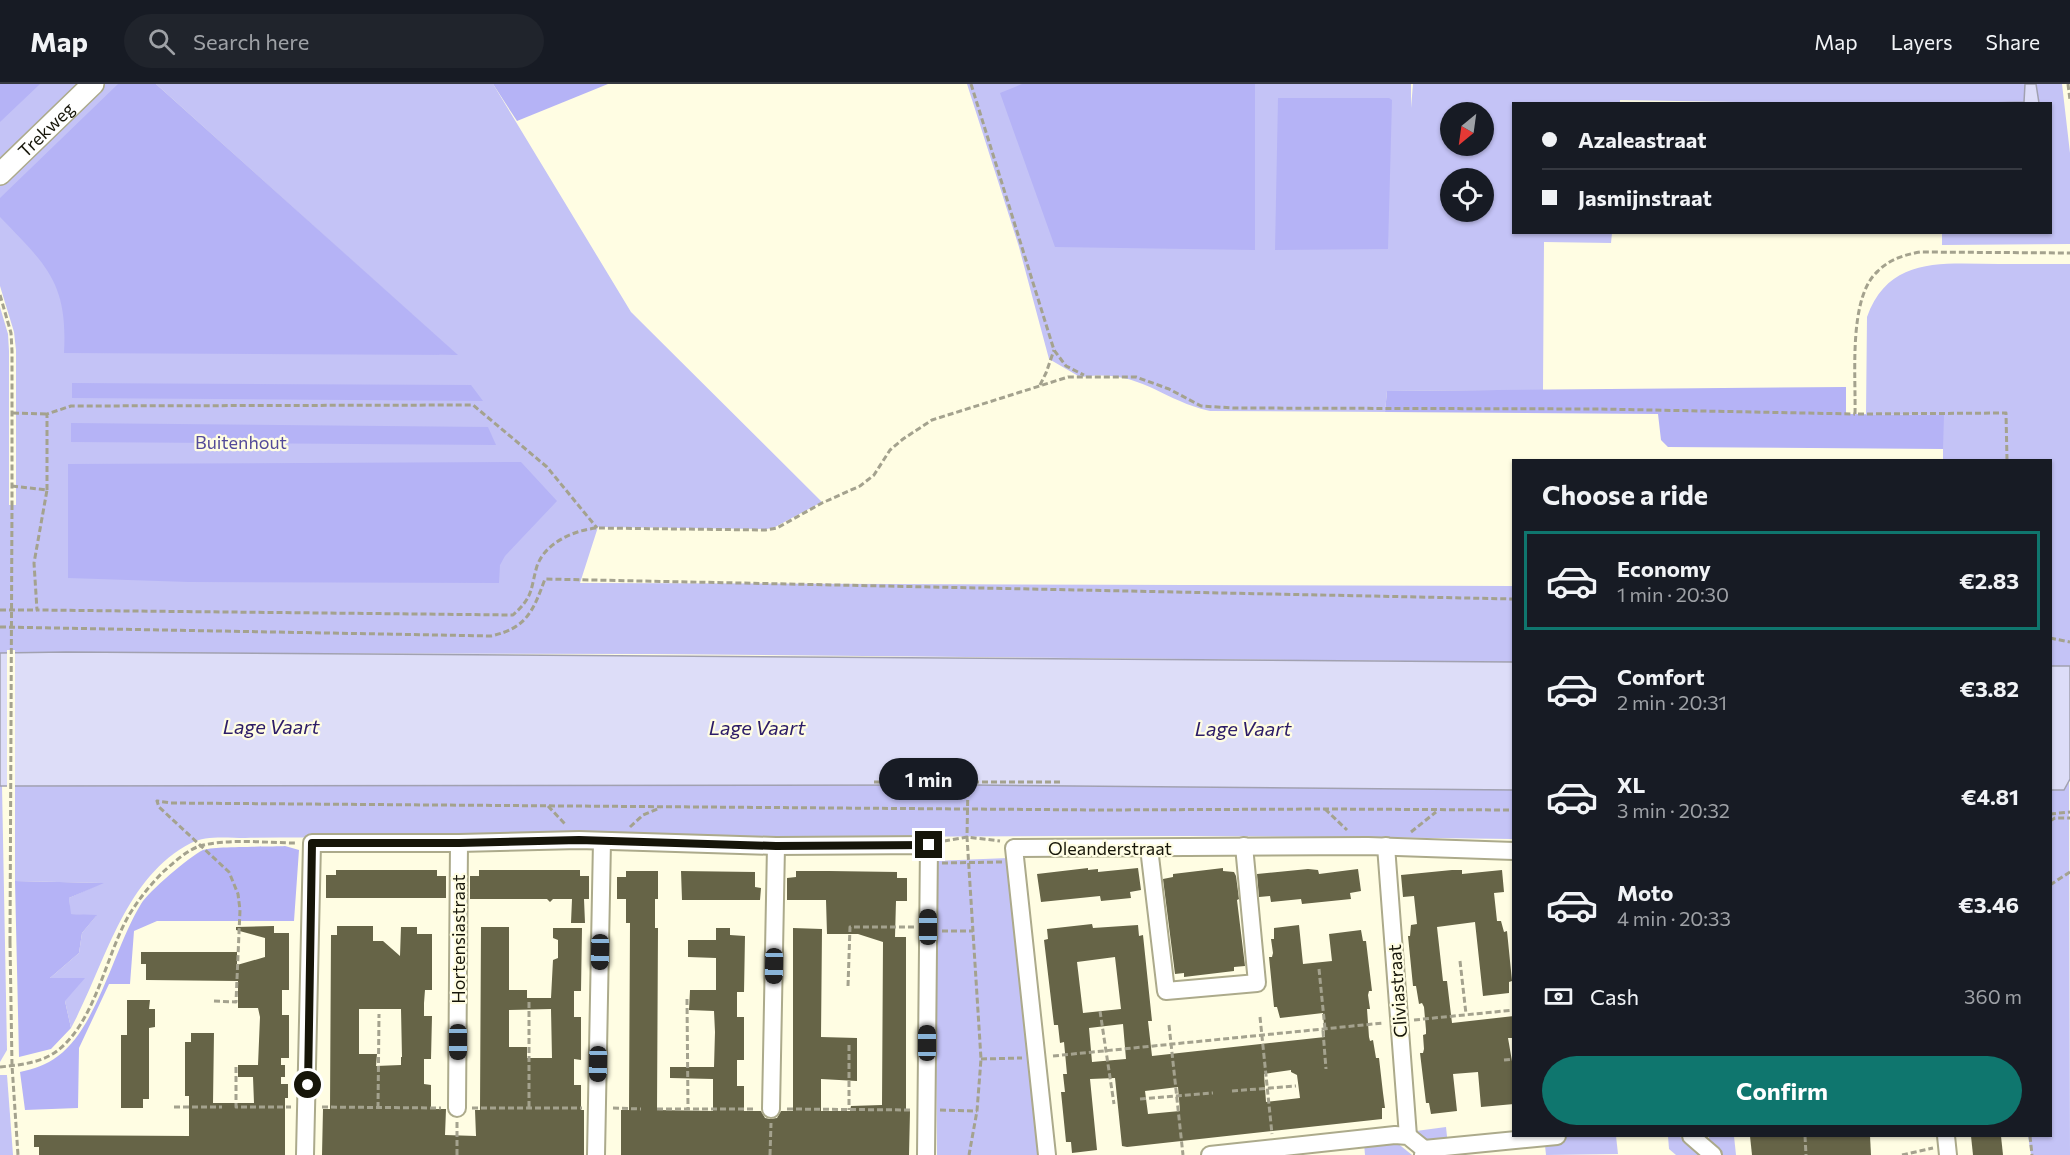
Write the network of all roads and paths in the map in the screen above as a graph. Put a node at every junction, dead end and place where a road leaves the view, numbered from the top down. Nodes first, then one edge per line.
1 (93, 84) edge
2 (2068, 84) edge
3 (973, 85) edge
4 (2070, 100) edge
5 (0, 174) edge
6 (2070, 253) edge
7 (0, 296) edge
8 (1053, 350) junction
9 (1087, 376) junction
10 (1039, 386) junction
11 (12, 413) junction
12 (47, 414) junction
13 (1855, 414) junction
14 (2007, 459) edge
15 (12, 486) junction
16 (47, 490) junction
17 (597, 528) junction
18 (1512, 599) edge
19 (525, 604) junction
20 (0, 610) edge
21 (37, 610) junction
22 (533, 611) junction
23 (0, 627) edge
24 (2052, 638) edge
25 (2070, 642) edge
26 (874, 782) dead end
27 (968, 782) junction
28 (1060, 782) dead end
29 (661, 807) junction
30 (968, 808) junction
31 (1325, 808) junction
32 (1512, 810) edge
33 (1437, 811) junction
34 (2070, 812) edge
35 (2052, 814) edge
36 (2070, 818) edge
37 (2052, 820) edge
38 (967, 837) junction
39 (602, 840) junction
40 (620, 841) junction
41 (312, 843) junction
42 (459, 843) junction
43 (929, 845) junction
44 (199, 846) junction
45 (776, 846) junction
46 (1244, 846) junction
47 (1368, 846) junction
48 (1391, 846) junction
49 (1149, 848) junction
50 (1512, 851) edge
51 (1015, 855) junction
52 (969, 863) junction
53 (928, 864) junction
54 (2070, 872) edge
55 (2052, 884) edge
56 (928, 929) junction
57 (973, 931) junction
58 (1460, 962) dead end
59 (1319, 969) dead end
60 (848, 986) dead end
61 (687, 999) dead end
62 (214, 1001) dead end
63 (528, 1002) dead end
64 (1512, 1010) edge
65 (1100, 1011) dead end
66 (379, 1014) dead end
67 (1466, 1014) junction
68 (1260, 1017) dead end
69 (1400, 1021) junction
70 (1169, 1025) dead end
71 (1325, 1029) junction
72 (1262, 1035) junction
73 (849, 1045) dead end
74 (1172, 1045) junction
75 (1107, 1051) junction
76 (1035, 1057) junction
77 (981, 1059) junction
78 (1512, 1059) edge
79 (1504, 1060) dead end
80 (12, 1065) junction
81 (0, 1067) edge
82 (236, 1067) dead end
83 (1326, 1070) dead end
84 (1296, 1086) dead end
85 (1267, 1088) junction
86 (1232, 1091) dead end
87 (1213, 1093) dead end
88 (1176, 1095) junction
89 (1140, 1099) dead end
90 (1114, 1104) dead end
91 (174, 1107) dead end
92 (222, 1107) dead end
93 (308, 1107) junction
94 (378, 1108) junction
95 (458, 1108) junction
96 (529, 1108) junction
97 (597, 1108) junction
98 (641, 1109) dead end
99 (657, 1109) dead end
100 (688, 1109) junction
101 (771, 1109) junction
102 (849, 1110) junction
103 (927, 1110) junction
104 (977, 1111) junction
105 (1408, 1136) junction
106 (1549, 1137) edge
107 (1695, 1137) edge
108 (1805, 1137) edge
109 (2030, 1137) edge
110 (1947, 1145) edge
111 (1274, 1148) junction
112 (1423, 1152) edge
113 (18, 1155) edge
114 (305, 1155) edge
115 (457, 1155) edge
116 (596, 1155) edge
117 (770, 1155) edge
118 (926, 1155) edge
119 (969, 1155) edge
120 (1047, 1155) edge
121 (1182, 1155) edge
122 (1210, 1155) edge
123 (1713, 1155) edge
124 (1806, 1155) edge
125 (1902, 1155) edge
126 (2032, 1155) edge

1 - 5 street, Trekweg
2 - 4 path
3 - 8 path
6 - 13 path
7 - 11 path
8 - 9 path
8 - 10 path
9 - 10 path
9 - 13 path
10 - 17 path
11 - 12 path
11 - 15 path
12 - 16 path
12 - 17 path
13 - 14 path
15 - 16 path
15 - 80 path, bridge
16 - 21 path
17 - 19 path
18 - 22 path
19 - 21 path
19 - 22 path
20 - 21 path
22 - 23 path
24 - 25 path
26 - 27 path
27 - 28 path
27 - 30 path
29 - 30 path
29 - 40 path
29 - 44 path
30 - 31 path
30 - 38 path
31 - 33 path
31 - 47 path
32 - 33 path
33 - 48 path
34 - 35 path
36 - 37 path
38 - 43 path
38 - 51 path
38 - 52 path
39 - 40 street
39 - 42 street
39 - 97 street
40 - 45 street
41 - 42 street
41 - 44 path
41 - 93 street
42 - 95 street, Hortensiastraat
43 - 45 street
43 - 53 street
44 - 62 path
44 - 80 path
45 - 101 street
46 - 47 street, Oleanderstraat
46 - 49 street, Oleanderstraat
46 - 49 street
47 - 48 street, Oleanderstraat
48 - 50 street, Oleanderstraat
48 - 69 street, Cliviastraat
49 - 51 street, Oleanderstraat
51 - 52 path
51 - 76 street
52 - 53 path
52 - 57 path
53 - 56 street
54 - 55 path
56 - 57 path
56 - 60 path
56 - 103 street
57 - 77 path
58 - 67 path
59 - 71 path
61 - 100 path
63 - 96 path
64 - 67 path
65 - 75 path
66 - 94 path
67 - 69 path
68 - 72 path
69 - 71 path
69 - 105 street, Cliviastraat
70 - 74 path
71 - 72 path
71 - 83 path
72 - 74 path
72 - 85 path
73 - 102 path
74 - 75 path
74 - 88 path
75 - 76 path
75 - 90 path
76 - 77 path
76 - 120 street
77 - 104 path
78 - 79 path
80 - 81 path
80 - 113 path
82 - 93 path
84 - 85 path
85 - 86 path
85 - 111 path
87 - 88 path
88 - 89 path
88 - 121 path
91 - 92 path
93 - 94 path
93 - 114 street
94 - 95 path
95 - 96 path
95 - 115 path
96 - 97 path
97 - 98 path
97 - 116 street
99 - 100 path
100 - 101 path
101 - 102 path
101 - 117 path
102 - 103 path
103 - 104 path
103 - 118 street
104 - 119 path
105 - 111 street
105 - 112 street
106 - 112 street
107 - 123 street
108 - 124 path
109 - 126 path
110 - 125 path
111 - 122 street

